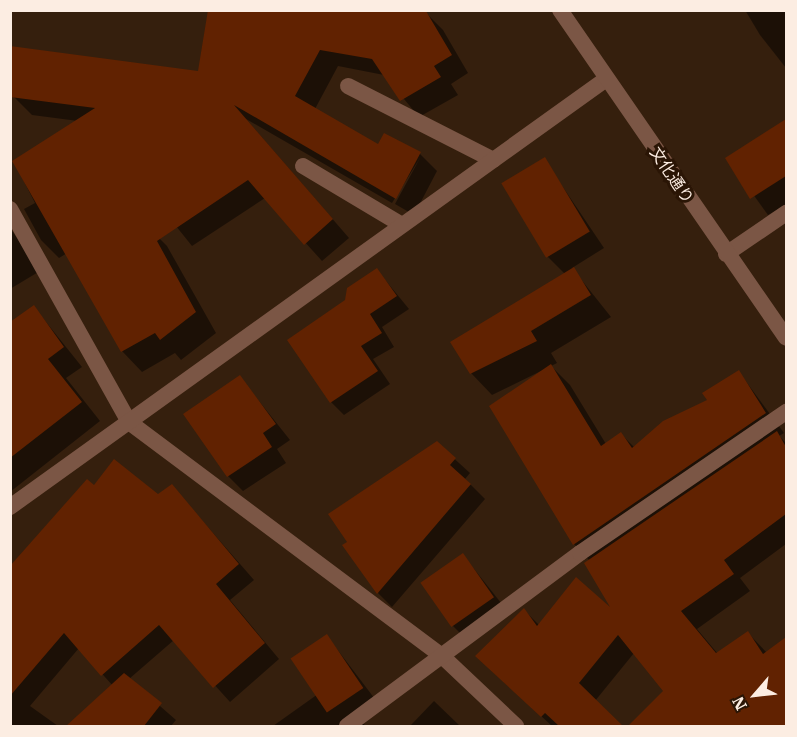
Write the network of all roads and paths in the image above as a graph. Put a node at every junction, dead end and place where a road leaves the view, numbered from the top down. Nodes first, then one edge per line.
1 (560, 10) edge
2 (606, 79) junction
3 (348, 86) dead end
4 (493, 160) junction
5 (303, 166) dead end
6 (10, 209) edge
7 (786, 213) edge
8 (402, 225) junction
9 (726, 254) junction
10 (786, 339) edge
11 (786, 412) edge
12 (129, 422) junction
13 (10, 507) edge
14 (441, 656) junction
15 (347, 726) edge
16 (516, 726) edge

1 - 2 street, 文化通り
2 - 4 street
2 - 9 street, 文化通り
3 - 4 street
4 - 8 street
5 - 8 street
6 - 12 street
7 - 9 street
8 - 12 street
9 - 10 street, 文化通り
11 - 14 street
12 - 13 street
12 - 14 street
14 - 15 street
14 - 16 street

